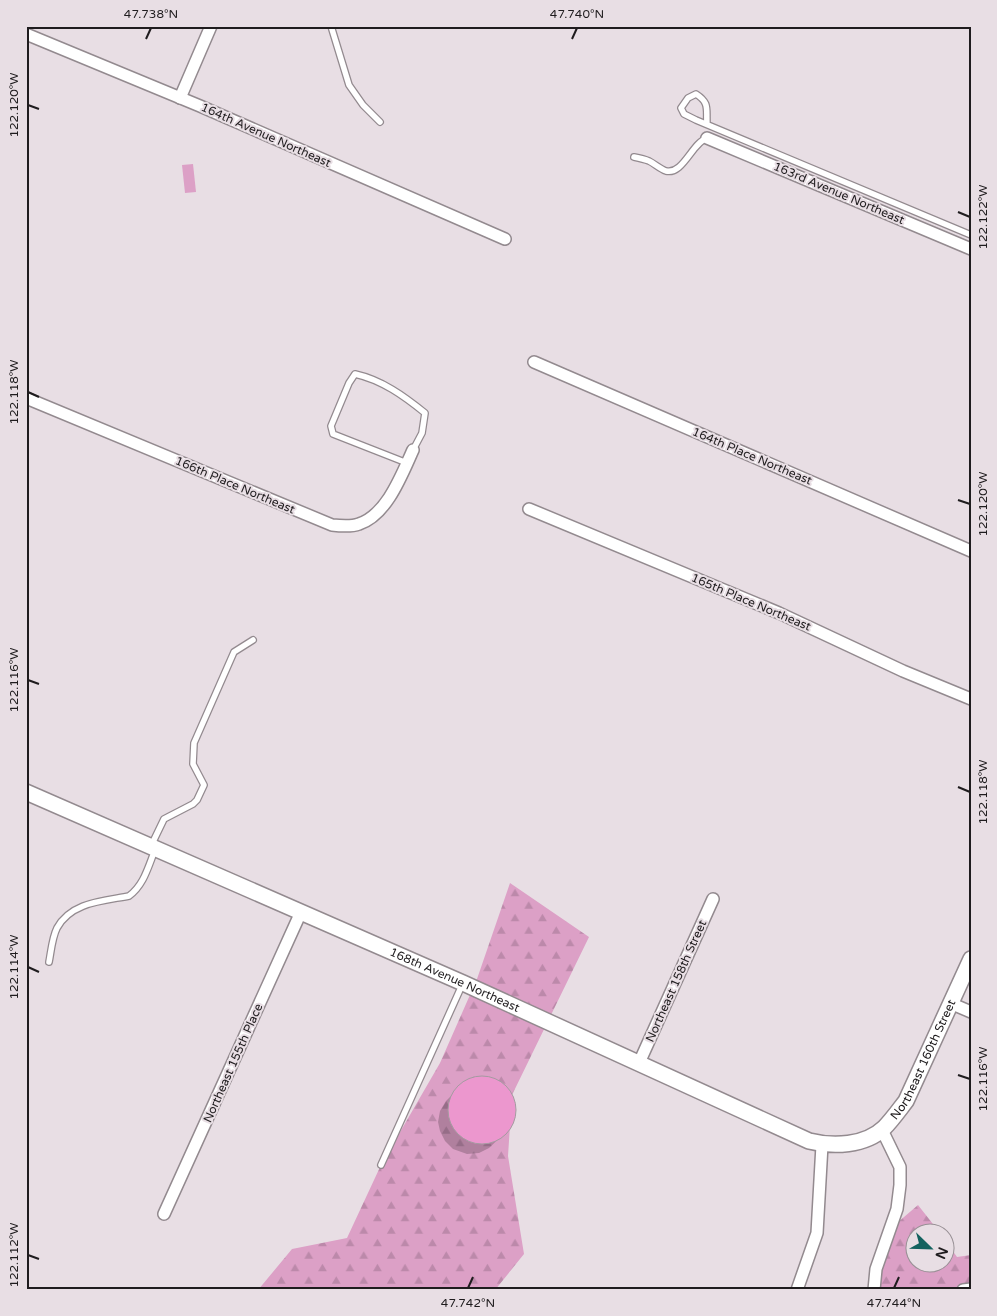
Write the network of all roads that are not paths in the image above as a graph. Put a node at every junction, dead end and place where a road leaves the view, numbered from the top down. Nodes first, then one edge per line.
1 (211, 26) edge
2 (331, 26) edge
3 (26, 34) edge
4 (180, 98) junction
5 (380, 122) dead end
6 (707, 124) junction
7 (707, 138) joint
8 (634, 157) dead end
9 (971, 235) edge
10 (505, 240) dead end
11 (971, 249) edge
12 (534, 362) dead end
13 (26, 398) edge
14 (413, 450) joint
15 (407, 463) junction
16 (529, 509) dead end
17 (971, 550) edge
18 (253, 640) dead end
19 (971, 699) edge
20 (26, 792) edge
21 (153, 847) junction
22 (713, 899) dead end
23 (301, 912) junction
24 (971, 959) edge
25 (49, 962) dead end
26 (463, 983) junction
27 (950, 1004) junction
28 (971, 1012) edge
29 (639, 1063) junction
30 (882, 1130) junction
31 (822, 1144) junction
32 (381, 1164) dead end
33 (164, 1214) dead end
34 (971, 1289) edge
35 (797, 1290) edge
36 (874, 1290) edge
37 (964, 1290) edge

1 - 4 street
2 - 5 lane
3 - 4 street, 164th Avenue Northeast
4 - 10 street, 164th Avenue Northeast
6 - 6 lane
6 - 9 lane
7 - 8 lane
7 - 11 street, 163rd Avenue Northeast
12 - 17 street, 164th Place Northeast
13 - 15 street, 166th Place Northeast
14 - 15 street, 166th Place Northeast
14 - 15 lane
16 - 19 street, 165th Place Northeast
18 - 21 lane
20 - 21 street, 168th Avenue Northeast
21 - 23 street, 168th Avenue Northeast
21 - 25 lane
22 - 29 street, Northeast 158th Street
23 - 26 street, 168th Avenue Northeast
23 - 33 street, Northeast 155th Place
24 - 27 street, Northeast 160th Street
26 - 29 street, 168th Avenue Northeast
26 - 32 lane
27 - 28 street
27 - 30 street, Northeast 160th Street
29 - 31 street, 168th Avenue Northeast
30 - 31 street, 168th Avenue Northeast
30 - 36 street
31 - 35 street
34 - 37 street

